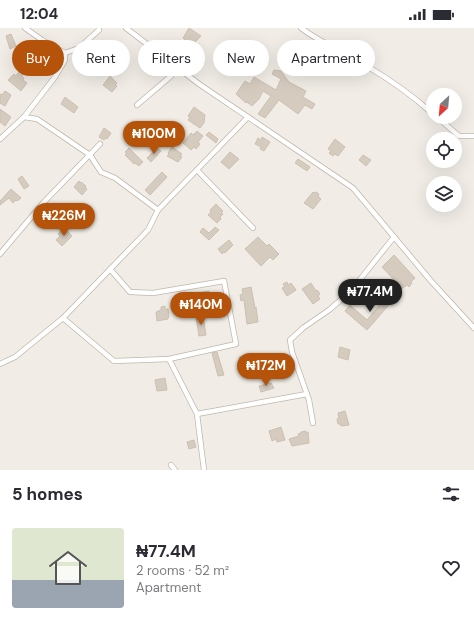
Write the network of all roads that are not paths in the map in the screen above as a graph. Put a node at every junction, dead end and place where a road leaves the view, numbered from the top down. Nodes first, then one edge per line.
1 (25, 28) edge
2 (99, 28) edge
3 (126, 28) edge
4 (301, 28) edge
5 (142, 40) edge
6 (65, 53) junction
7 (171, 76) edge
8 (190, 76) edge
9 (137, 105) dead end
10 (426, 107) edge
11 (24, 117) junction
12 (248, 117) junction
13 (445, 124) edge
14 (474, 136) edge
15 (0, 139) edge
16 (100, 144) dead end
17 (90, 155) junction
18 (197, 170) junction
19 (158, 210) junction
20 (253, 228) dead end
21 (394, 237) junction
22 (0, 254) edge
23 (110, 269) junction
24 (63, 318) junction
25 (474, 328) edge
26 (169, 359) junction
27 (0, 364) edge
28 (307, 394) junction
29 (197, 414) junction
30 (313, 424) dead end
31 (171, 465) dead end
32 (175, 470) edge
33 (204, 470) edge

1 - 6 street
2 - 6 street
3 - 5 street
4 - 10 street
6 - 11 street
7 - 9 street
8 - 12 street
11 - 15 street
11 - 17 street
12 - 18 street
12 - 21 street
13 - 14 street
16 - 17 street
17 - 19 street
17 - 22 street
18 - 19 street
18 - 20 street
19 - 23 street
21 - 25 street
21 - 28 street
23 - 24 street
23 - 26 street
24 - 26 street
24 - 27 street
26 - 29 street
28 - 29 street
28 - 30 street
29 - 33 street
31 - 32 street

